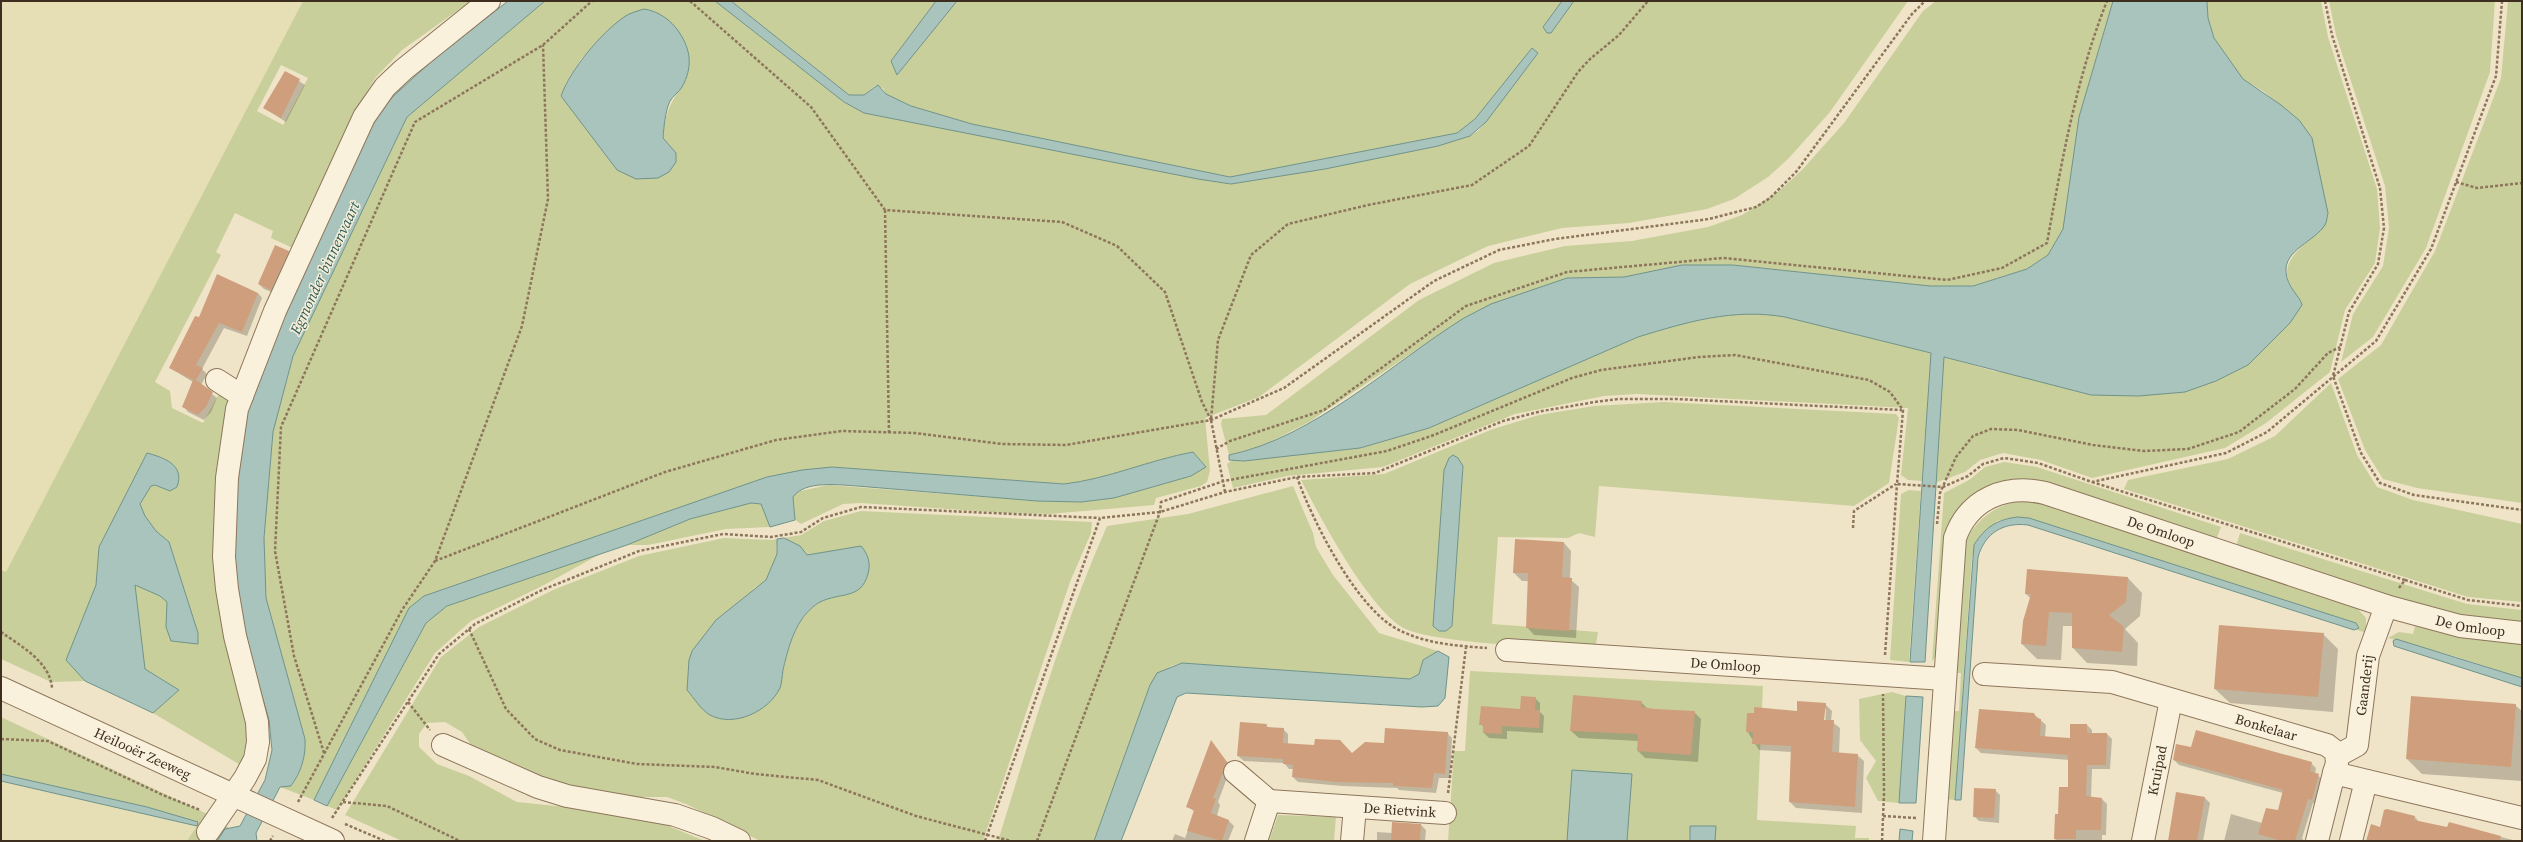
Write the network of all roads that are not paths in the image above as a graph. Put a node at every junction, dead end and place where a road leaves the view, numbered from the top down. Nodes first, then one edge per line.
1 (489, 1) edge
2 (217, 380) dead end
3 (242, 396) junction
4 (2386, 606) junction
5 (2522, 633) edge
6 (1507, 650) road end
7 (1984, 674) dead end
8 (1944, 679) junction
9 (1, 688) edge
10 (2171, 700) junction
11 (443, 745) road end
12 (2336, 765) junction
13 (1235, 772) dead end
14 (2366, 781) junction
15 (235, 795) junction
16 (1269, 801) junction
17 (1355, 807) junction
18 (1445, 813) road end
19 (2522, 818) edge
20 (208, 832) dead end
21 (333, 841) edge
22 (739, 841) edge
23 (1256, 841) edge
24 (1352, 841) edge
25 (1934, 841) edge
26 (2143, 841) edge
27 (2317, 841) edge
28 (2351, 841) edge

1 - 3 street
2 - 3 street
3 - 15 street
4 - 5 street, De Omloop
4 - 8 street, De Omloop
4 - 12 street, Gaanderij
6 - 8 street, De Omloop
7 - 10 street, Bonkelaar
8 - 25 street, De Omloop
9 - 15 street, Heilooër Zeeweg
10 - 12 street, Bonkelaar
10 - 26 street, Kruipad
11 - 22 street
12 - 14 street, Bonkelaar
12 - 27 street
13 - 16 street
14 - 19 street, Bonkelaar
14 - 28 street
15 - 20 street
15 - 21 street, Heilooër Zeeweg
16 - 17 street, De Rietvink
16 - 23 street
17 - 18 street, De Rietvink
17 - 24 street, De Rietvink

